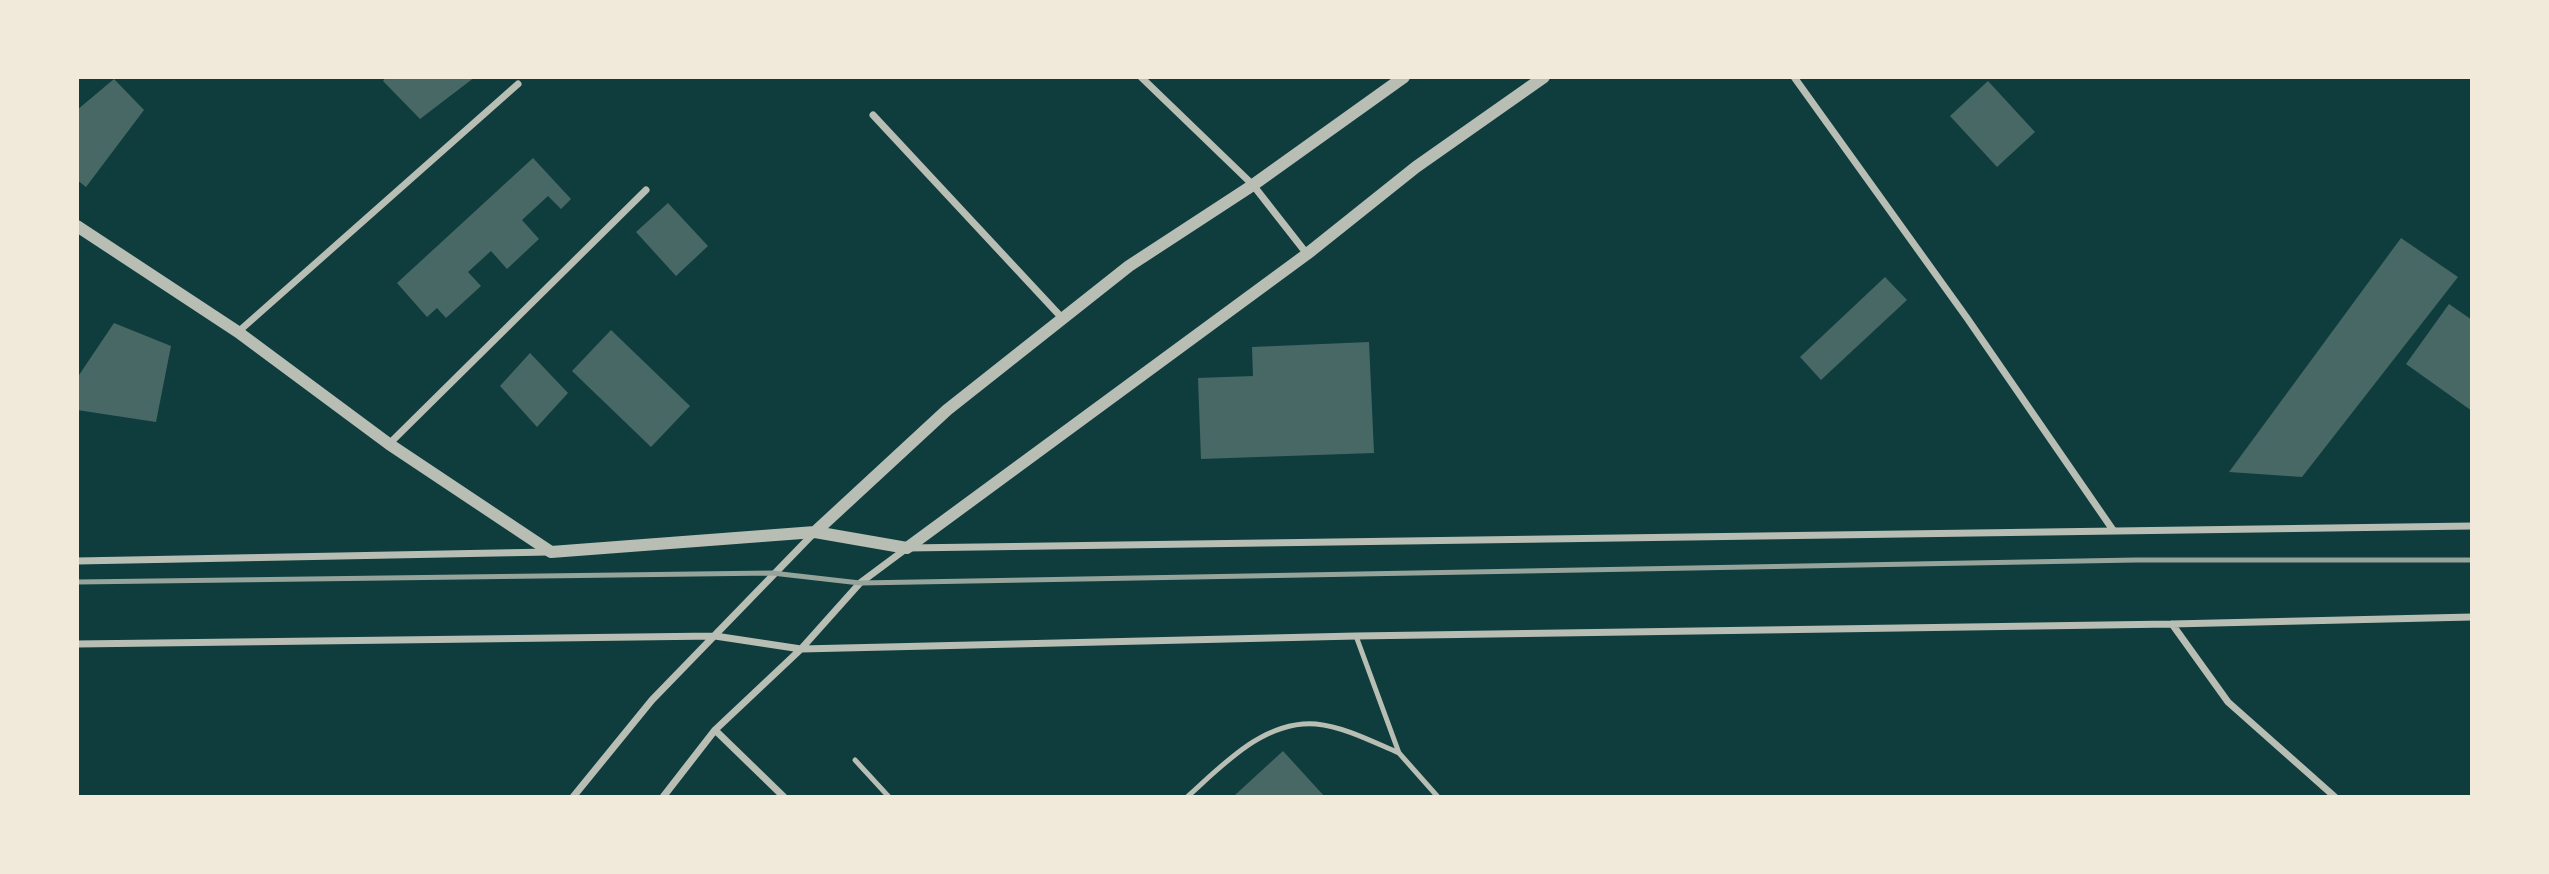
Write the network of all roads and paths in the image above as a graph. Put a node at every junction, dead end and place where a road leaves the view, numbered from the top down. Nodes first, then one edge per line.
1 (1141, 77) edge
2 (1404, 77) edge
3 (1544, 77) edge
4 (1794, 77) edge
5 (518, 84) dead end
6 (873, 115) dead end
7 (1253, 185) junction
8 (646, 190) dead end
9 (77, 226) edge
10 (1307, 254) junction
11 (1063, 319) junction
12 (238, 332) junction
13 (389, 444) junction
14 (2472, 526) edge
15 (2113, 530) junction
16 (815, 532) junction
17 (907, 548) junction
18 (551, 552) junction
19 (77, 561) edge
20 (2472, 617) edge
21 (2172, 624) junction
22 (715, 636) junction
23 (1356, 636) junction
24 (77, 643) edge
25 (801, 649) junction
26 (715, 730) junction
27 (1399, 753) junction
28 (855, 760) dead end
29 (573, 797) edge
30 (663, 797) edge
31 (783, 797) edge
32 (889, 797) edge
33 (1186, 797) edge
34 (1438, 797) edge
35 (2335, 797) edge

1 - 7 street
2 - 7 street
3 - 10 street
4 - 15 street
5 - 12 street
6 - 11 street
7 - 10 street
7 - 11 street
8 - 13 street
9 - 12 street
10 - 17 street
11 - 16 street
12 - 13 street
13 - 18 street
14 - 15 street
15 - 17 street
16 - 17 street
16 - 18 street
16 - 22 street
17 - 25 street
18 - 19 street
20 - 21 street
21 - 23 street
21 - 35 street
22 - 24 street
22 - 25 street
22 - 29 street
23 - 25 street
23 - 27 lane
25 - 26 street
26 - 30 street
26 - 31 street
27 - 33 lane
27 - 34 lane
28 - 32 lane

